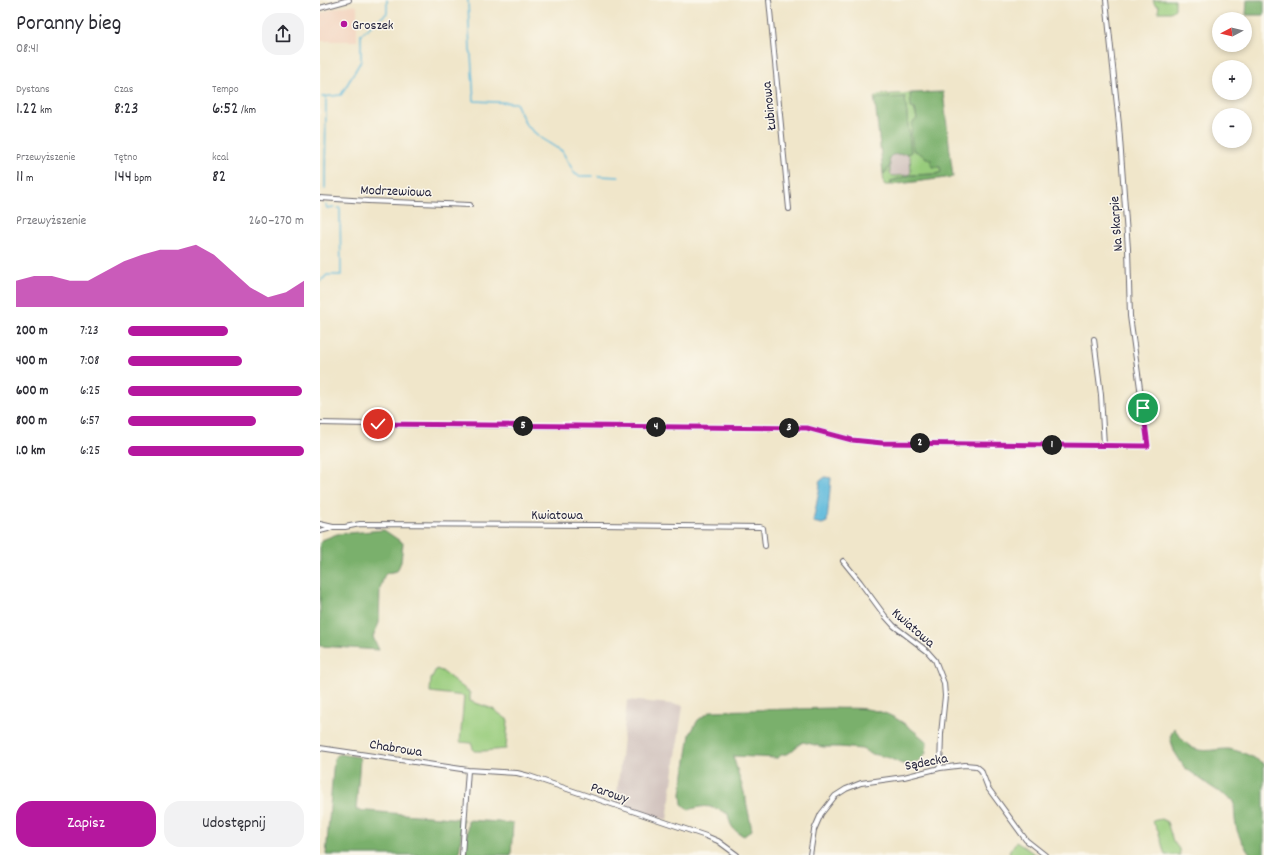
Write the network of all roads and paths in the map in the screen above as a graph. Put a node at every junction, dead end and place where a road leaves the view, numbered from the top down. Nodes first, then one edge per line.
1 (349, 0) edge
2 (769, 0) edge
3 (1106, 0) edge
4 (320, 8) edge
5 (320, 198) edge
6 (470, 205) dead end
7 (789, 209) dead end
8 (1094, 339) dead end
9 (320, 422) edge
10 (1104, 445) junction
11 (320, 524) edge
12 (333, 527) junction
13 (320, 531) edge
14 (765, 546) dead end
15 (843, 561) dead end
16 (320, 748) edge
17 (940, 768) junction
18 (468, 770) junction
19 (462, 855) edge
20 (737, 855) edge
21 (810, 855) edge
22 (1045, 855) edge

1 - 4 street
2 - 7 street, Łubinowa
3 - 10 street, Na Skarpie
5 - 6 street, Modrzewiowa
8 - 10 street
9 - 10 street
11 - 12 street, Kwiatowa
12 - 13 street, Kwiatowa
12 - 14 street, Kwiatowa
15 - 17 street, Kwiatowa
16 - 18 street, Chabrowa
17 - 21 street, Sądecka
17 - 22 street, Sądecka
18 - 19 street
18 - 20 street, Parowy

